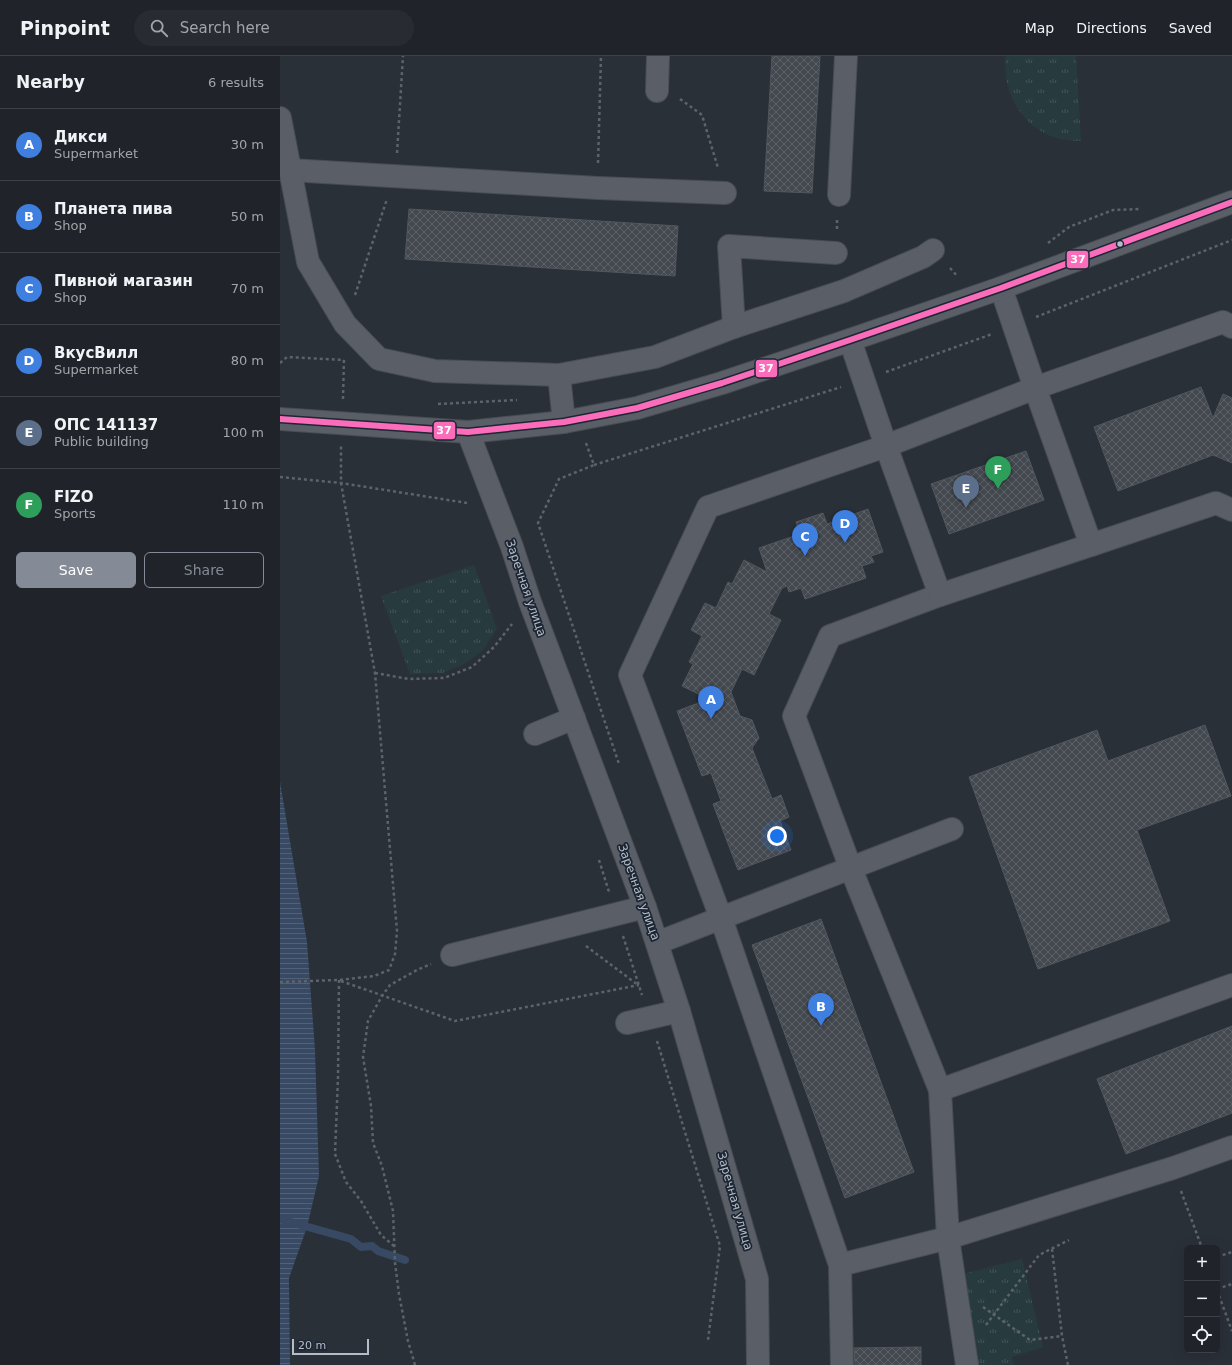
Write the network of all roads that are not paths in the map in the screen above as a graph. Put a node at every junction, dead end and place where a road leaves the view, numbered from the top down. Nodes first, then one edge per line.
1 (658, 56) edge
2 (846, 56) edge
3 (657, 91) road end
4 (280, 118) edge
5 (289, 170) junction
6 (725, 193) road end
7 (838, 195) dead end
8 (1232, 202) edge
9 (933, 250) dead end
10 (836, 253) dead end
11 (1001, 288) junction
12 (734, 327) junction
13 (1232, 327) edge
14 (850, 340) junction
15 (559, 375) junction
16 (1035, 388) junction
17 (280, 419) edge
18 (571, 420) junction
19 (468, 432) junction
20 (886, 446) junction
21 (1232, 510) edge
22 (1091, 545) junction
23 (940, 595) junction
24 (574, 718) junction
25 (536, 734) dead end
26 (952, 829) dead end
27 (850, 869) junction
28 (645, 907) junction
29 (721, 918) junction
30 (658, 942) junction
31 (452, 955) road end
32 (1232, 986) edge
33 (679, 1011) junction
34 (627, 1023) dead end
35 (940, 1090) junction
36 (1232, 1147) edge
37 (948, 1238) junction
38 (840, 1266) junction
39 (966, 1359) edge
40 (758, 1365) edge
41 (842, 1365) edge

1 - 3 street
2 - 7 street
4 - 5 street
5 - 6 street
5 - 15 street
8 - 11 street
9 - 12 street
10 - 12 street
11 - 14 street
11 - 16 street
12 - 15 street
13 - 16 street
14 - 18 street
14 - 20 street
15 - 18 street
16 - 20 street
16 - 22 street
17 - 19 street
18 - 19 street
19 - 24 street, Заречная улица
20 - 23 street
20 - 29 street
21 - 22 street
22 - 23 street
23 - 27 street
24 - 25 street
24 - 28 street, Заречная улица
26 - 27 street
27 - 29 street
27 - 35 street
28 - 30 street, Заречная улица
28 - 31 street
29 - 30 street
29 - 38 street
30 - 33 street, Заречная улица
32 - 35 street
33 - 34 street
33 - 40 street, Заречная улица
35 - 37 street
36 - 37 street
37 - 38 street
37 - 39 street
38 - 41 street

